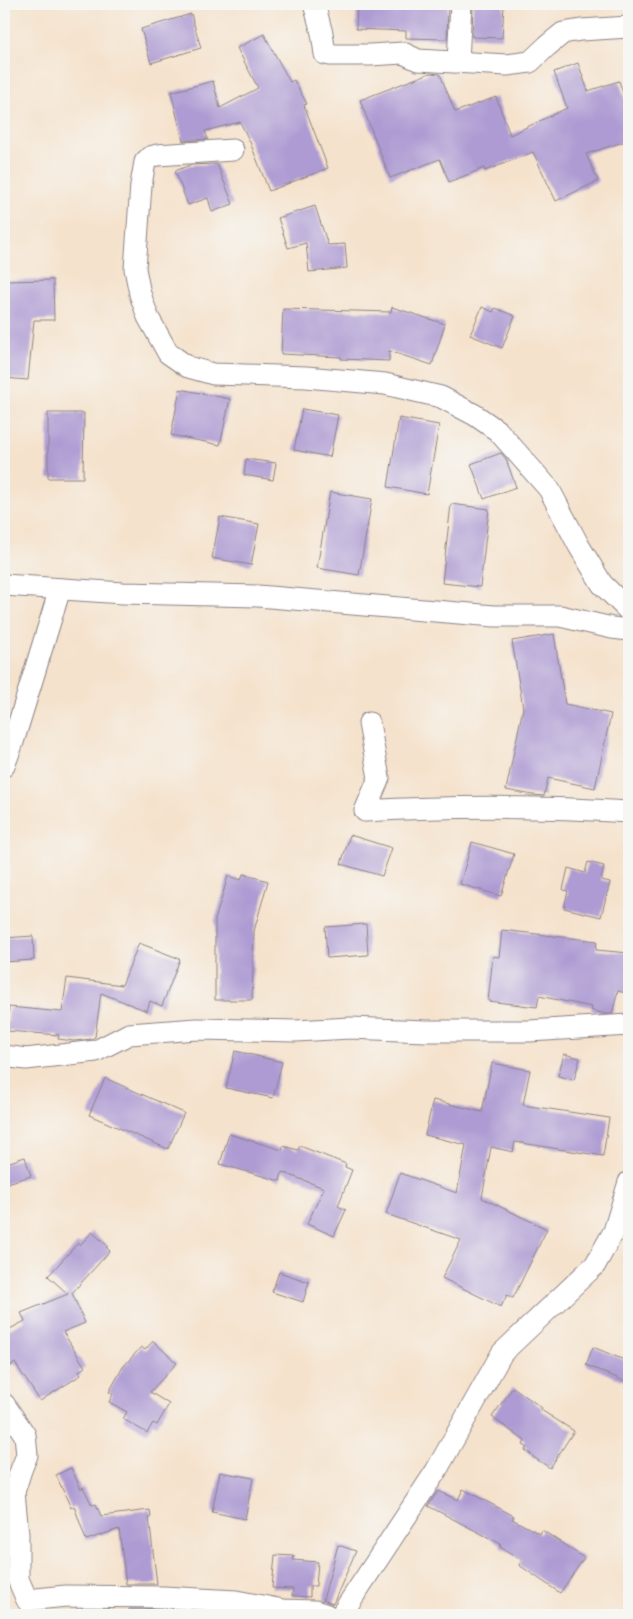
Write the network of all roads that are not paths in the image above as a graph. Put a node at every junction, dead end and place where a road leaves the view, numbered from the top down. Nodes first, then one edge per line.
1 (314, 4) edge
2 (461, 4) edge
3 (629, 27) edge
4 (458, 61) junction
5 (233, 150) dead end
6 (4, 585) edge
7 (60, 589) junction
8 (629, 611) edge
9 (629, 630) edge
10 (369, 723) dead end
11 (4, 766) edge
12 (629, 812) edge
13 (629, 1025) edge
14 (4, 1056) edge
15 (629, 1182) edge
16 (4, 1404) edge
17 (11, 1479) edge
18 (327, 1615) edge
19 (341, 1615) edge

1 - 4 street
2 - 4 street
3 - 4 street
5 - 8 street
6 - 7 street
7 - 9 street
7 - 11 street
10 - 12 street
13 - 14 street
15 - 19 street
16 - 17 street
17 - 18 street

